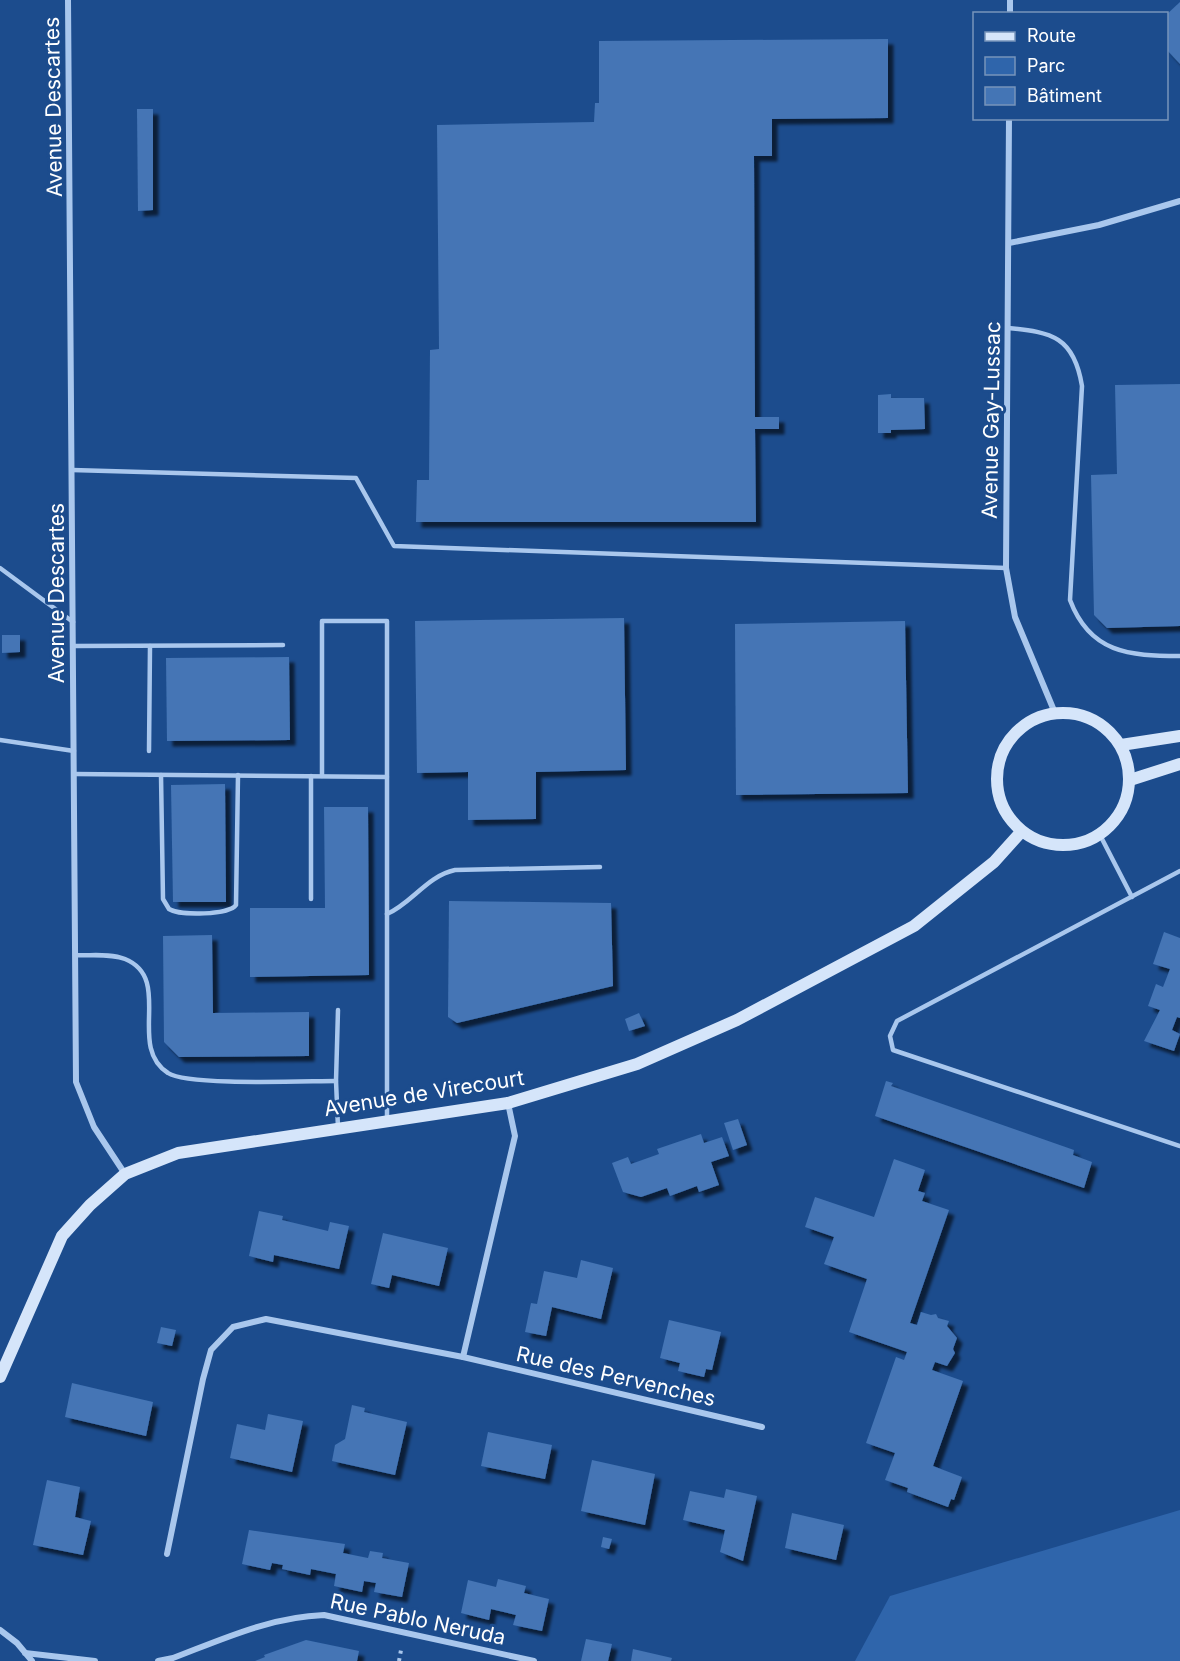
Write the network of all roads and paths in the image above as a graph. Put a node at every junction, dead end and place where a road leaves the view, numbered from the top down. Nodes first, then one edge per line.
1 (68, 0) edge
2 (1009, 120) edge
3 (1180, 201) edge
4 (1009, 243) junction
5 (1008, 328) junction
6 (72, 470) junction
7 (0, 568) edge
8 (1006, 568) junction
9 (73, 622) junction
10 (283, 645) dead end
11 (73, 646) junction
12 (150, 646) junction
13 (1180, 656) edge
14 (1055, 713) junction
15 (1180, 736) edge
16 (0, 740) edge
17 (1121, 745) junction
18 (74, 751) junction
19 (149, 751) dead end
20 (1180, 764) edge
21 (74, 774) junction
22 (161, 775) junction
23 (238, 776) junction
24 (311, 776) junction
25 (322, 776) junction
26 (387, 777) junction
27 (1130, 780) junction
28 (1021, 832) junction
29 (1100, 835) junction
30 (600, 867) dead end
31 (1180, 871) edge
32 (1132, 897) junction
33 (311, 899) dead end
34 (387, 914) junction
35 (75, 955) junction
36 (338, 1010) dead end
37 (336, 1081) junction
38 (508, 1103) junction
39 (387, 1121) junction
40 (338, 1128) junction
41 (1180, 1146) edge
42 (125, 1174) junction
43 (463, 1357) junction
44 (0, 1377) edge
45 (762, 1427) dead end
46 (167, 1554) dead end
47 (0, 1630) edge
48 (25, 1653) junction
49 (32, 1661) edge
50 (95, 1661) edge
51 (158, 1661) edge
52 (534, 1661) edge

1 - 6 street, Avenue Descartes
2 - 4 street, Avenue Gay-Lussac
3 - 4 street
4 - 5 street, Avenue Gay-Lussac
5 - 8 street, Avenue Gay-Lussac
5 - 13 lane
6 - 8 lane
6 - 9 street, Avenue Descartes
7 - 9 lane
8 - 14 street, Avenue Gay-Lussac
9 - 11 street, Avenue Descartes
10 - 12 lane
11 - 12 lane
11 - 18 street, Avenue Descartes
12 - 19 lane
14 - 17 street
14 - 28 street
15 - 17 street
16 - 18 lane
17 - 27 street
18 - 21 street, Avenue Descartes
20 - 27 street
21 - 22 lane
21 - 35 street, Avenue Descartes
22 - 23 lane
22 - 23 lane
23 - 24 lane
24 - 25 lane
24 - 33 lane
25 - 26 lane
25 - 26 lane
26 - 34 lane
27 - 29 street
28 - 29 street
28 - 38 street, Avenue de Virecourt
29 - 32 lane
30 - 34 lane
31 - 32 lane
32 - 41 lane
34 - 39 lane
35 - 37 lane
35 - 42 street, Avenue Descartes
36 - 37 lane
37 - 40 lane
38 - 39 street, Avenue de Virecourt
38 - 43 street
39 - 40 street, Avenue de Virecourt
40 - 42 street, Avenue de Virecourt
42 - 44 street, Avenue de Virecourt
43 - 45 street, Rue des Pervenches
43 - 46 street, Rue des Pervenches
47 - 48 street
48 - 49 street
48 - 50 street
51 - 52 street, Rue Pablo Neruda

